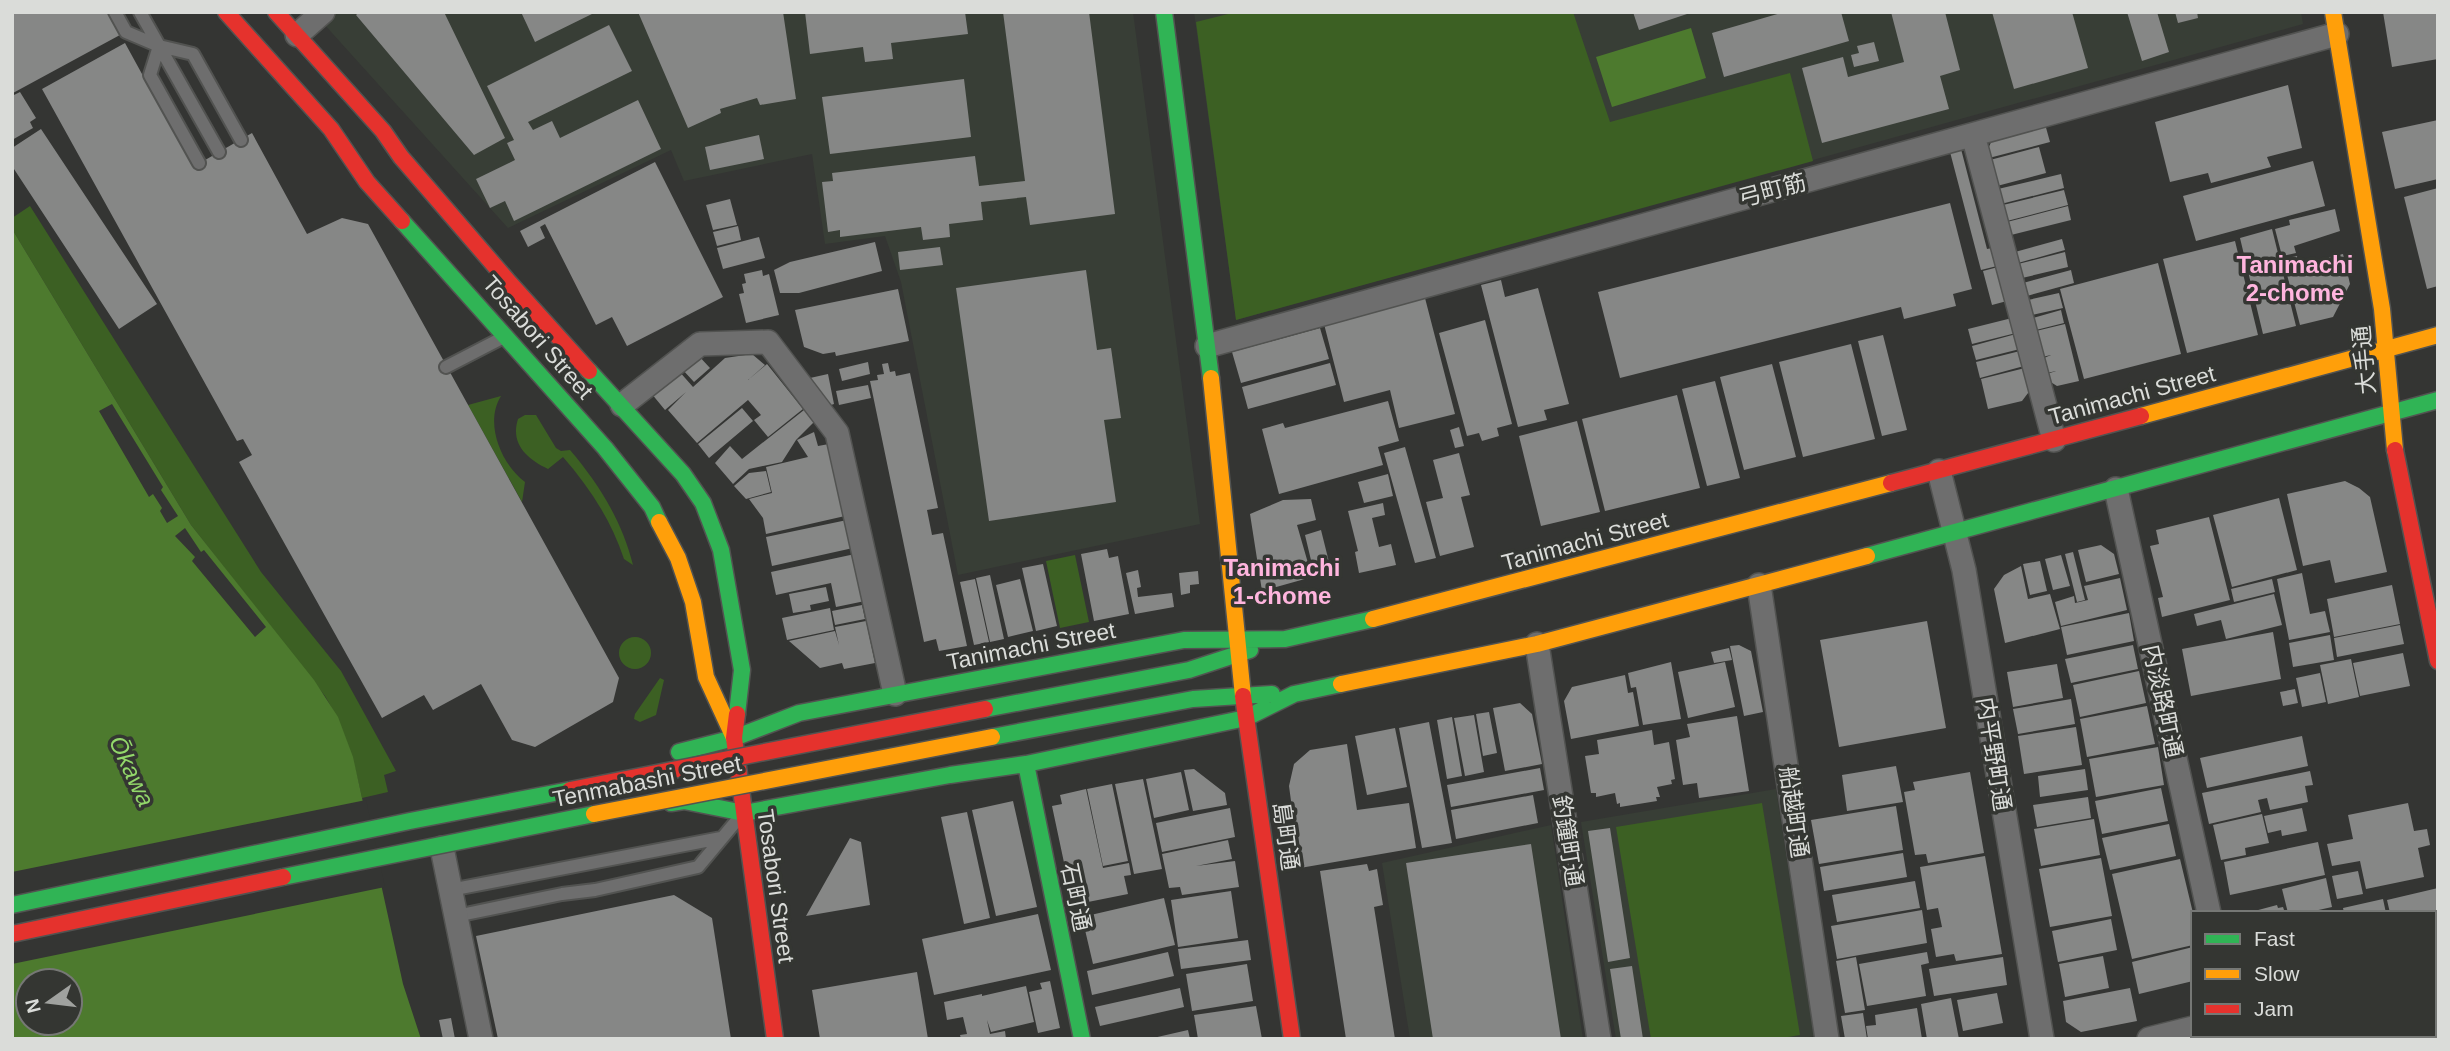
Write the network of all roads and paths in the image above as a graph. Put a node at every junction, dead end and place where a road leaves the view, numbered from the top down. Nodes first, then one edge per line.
1 (115, 12) edge
2 (140, 12) edge
3 (226, 12) edge
4 (275, 12) edge
5 (323, 12) edge
6 (1164, 12) edge
7 (2335, 23) edge
8 (297, 35) junction
9 (159, 46) junction
10 (1973, 135) junction
11 (241, 140) dead end
12 (219, 152) dead end
13 (199, 163) dead end
14 (2438, 335) edge
15 (505, 336) junction
16 (1207, 346) junction
17 (2385, 348) junction
18 (446, 367) dead end
19 (2438, 400) edge
20 (622, 405) junction
21 (2391, 412) junction
22 (2054, 440) junction
23 (1939, 471) junction
24 (2116, 489) junction
25 (1954, 533) junction
26 (1759, 585) junction
27 (1537, 644) junction
28 (1238, 647) junction
29 (2438, 661) edge
30 (895, 694) junction
31 (1294, 694) junction
32 (1243, 695) junction
33 (1246, 718) junction
34 (734, 738) junction
35 (664, 755) dead end
36 (643, 759) dead end
37 (1026, 764) junction
38 (744, 813) junction
39 (721, 838) junction
40 (442, 848) junction
41 (450, 890) junction
42 (12, 899) edge
43 (12, 905) edge
44 (2209, 911) edge
45 (456, 916) junction
46 (12, 934) edge
47 (12, 940) edge
48 (2191, 1028) edge
49 (481, 1039) edge
50 (775, 1039) edge
51 (1082, 1039) edge
52 (1292, 1039) edge
53 (1599, 1039) edge
54 (1827, 1039) edge
55 (2042, 1039) edge
56 (2149, 1039) edge

1 - 9 lane
2 - 9 lane
3 - 15 main road, Tosabori Street
4 - 8 main road, Tosabori Street
5 - 8 street
6 - 16 main road, 島町通
7 - 10 street, 弓町筋
7 - 17 main road, 大手通
8 - 20 main road, Tosabori Street
9 - 11 lane
9 - 12 lane
9 - 13 lane
10 - 16 street, 弓町筋
10 - 22 street
14 - 17 main road, Tanimachi Street
15 - 18 lane
15 - 34 main road, Tosabori Street
16 - 28 main road, 島町通
17 - 21 main road, 大手通
17 - 22 main road, Tanimachi Street
19 - 21 main road
20 - 30 street
20 - 34 main road, Tosabori Street
21 - 24 main road
21 - 29 main road, 大手通
22 - 23 main road, Tanimachi Street
23 - 25 street, 内平野町通
23 - 28 main road, Tanimachi Street
24 - 25 main road
24 - 44 street, 内淡路町通
25 - 26 main road
25 - 55 street, 内平野町通
26 - 27 main road
26 - 54 street, 船越町通
27 - 31 main road
27 - 53 street, 釣鐘町通
28 - 30 main road, Tanimachi Street
28 - 32 main road, 島町通
28 - 43 main road, Tenmabashi Street, bridge
30 - 34 main road, Tanimachi Street
31 - 32 main road, Tenmabashi Street
31 - 33 main road
32 - 33 main road, 島町通
32 - 46 main road, Tenmabashi Street, bridge
33 - 37 main road
33 - 52 main road, 島町通
34 - 35 main road, Tenmabashi Street
34 - 38 main road, Tosabori Street
36 - 42 main road, Tenmabashi Street
37 - 38 main road
37 - 51 main road, 石町通
38 - 39 lane
38 - 40 main road, Tenmabashi Street
38 - 50 main road, Tosabori Street
39 - 41 lane
39 - 45 lane
40 - 41 street
40 - 47 main road, Tenmabashi Street, bridge
41 - 45 street
45 - 49 street
48 - 56 street

